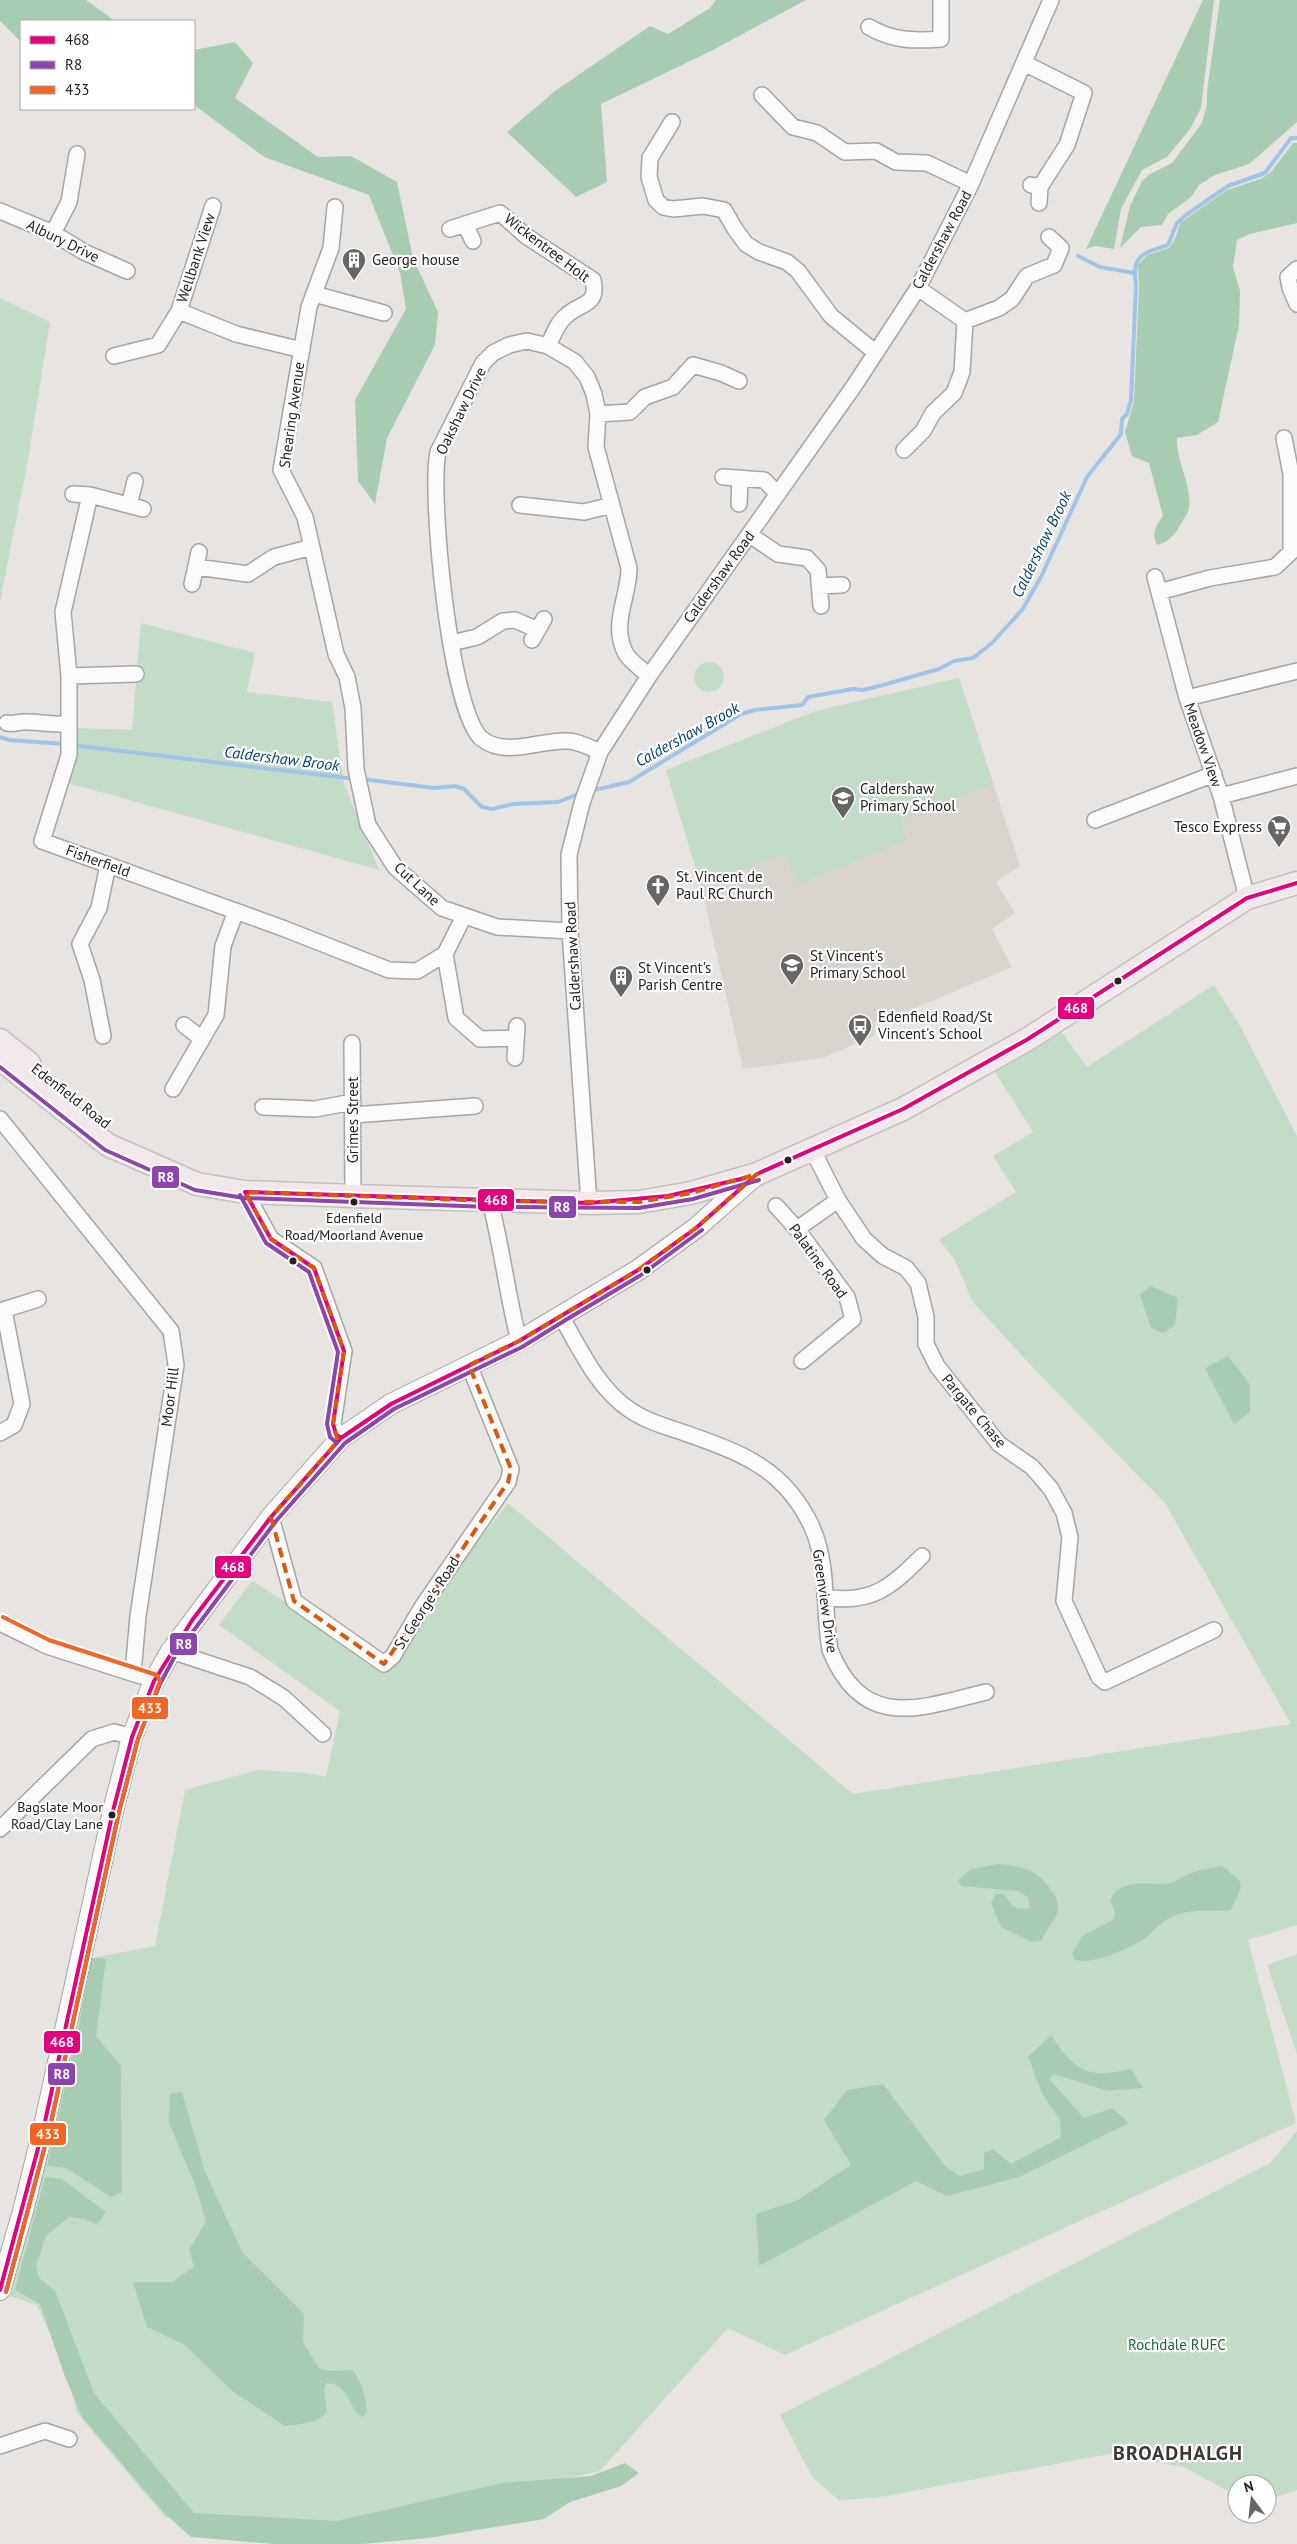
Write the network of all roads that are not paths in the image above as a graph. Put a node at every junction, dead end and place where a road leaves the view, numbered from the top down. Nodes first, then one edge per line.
1 (941, 0) edge
2 (1046, 2) edge
3 (870, 27) dead end
4 (1024, 63) junction
5 (762, 95) dead end
6 (672, 122) dead end
7 (77, 154) dead end
8 (971, 184) junction
9 (1040, 203) dead end
10 (213, 206) dead end
11 (335, 207) dead end
12 (0, 211) edge
13 (465, 224) junction
14 (450, 229) dead end
15 (53, 233) junction
16 (1049, 237) dead end
17 (473, 240) dead end
18 (1297, 270) edge
19 (126, 271) dead end
20 (918, 288) junction
21 (314, 294) junction
22 (1297, 304) edge
23 (179, 311) junction
24 (384, 312) dead end
25 (965, 321) junction
26 (548, 346) junction
27 (302, 350) junction
28 (876, 353) junction
29 (114, 356) dead end
30 (739, 382) dead end
31 (598, 414) junction
32 (1284, 438) dead end
33 (904, 450) dead end
34 (723, 477) dead end
35 (740, 478) junction
36 (135, 481) dead end
37 (73, 494) dead end
38 (778, 494) junction
39 (90, 495) junction
40 (738, 504) dead end
41 (520, 505) dead end
42 (612, 505) junction
43 (750, 535) junction
44 (312, 548) junction
45 (199, 552) dead end
46 (196, 567) junction
47 (1155, 577) dead end
48 (192, 584) dead end
49 (842, 585) dead end
50 (819, 586) junction
51 (1159, 592) junction
52 (821, 606) dead end
53 (538, 630) dead end
54 (450, 643) junction
55 (1297, 671) edge
56 (136, 674) dead end
57 (69, 676) junction
58 (649, 676) junction
59 (1187, 698) junction
60 (353, 708) joint
61 (7, 723) dead end
62 (68, 730) junction
63 (600, 752) junction
64 (1214, 774) junction
65 (1297, 776) edge
66 (1221, 796) junction
67 (1095, 820) dead end
68 (108, 865) junction
69 (1297, 882) edge
70 (1247, 898) junction
71 (236, 911) junction
72 (464, 916) junction
73 (570, 931) junction
74 (445, 954) junction
75 (184, 1025) dead end
76 (103, 1036) dead end
77 (202, 1039) junction
78 (0, 1040) edge
79 (352, 1043) dead end
80 (515, 1058) dead end
81 (10, 1061) edge
82 (173, 1089) dead end
83 (475, 1106) dead end
84 (263, 1107) dead end
85 (353, 1109) junction
86 (0, 1119) edge
87 (813, 1151) junction
88 (756, 1174) junction
89 (245, 1192) junction
90 (691, 1193) junction
91 (353, 1196) junction
92 (838, 1200) junction
93 (490, 1201) junction
94 (589, 1203) junction
95 (776, 1206) dead end
96 (698, 1225) junction
97 (797, 1229) junction
98 (38, 1299) dead end
99 (2, 1310) edge
100 (561, 1316) junction
101 (519, 1341) junction
102 (802, 1361) dead end
103 (469, 1365) junction
104 (0, 1433) edge
105 (342, 1438) junction
106 (271, 1517) junction
107 (922, 1556) dead end
108 (826, 1596) junction
109 (0, 1623) edge
110 (1214, 1630) dead end
111 (171, 1651) junction
112 (133, 1673) junction
113 (154, 1681) junction
114 (986, 1692) dead end
115 (323, 1734) dead end
116 (132, 1737) junction
117 (0, 1829) edge
118 (0, 2290) edge
119 (69, 2439) dead end
120 (0, 2446) edge

1 - 3 street
2 - 4 street, Caldershaw Road
4 - 8 street, Caldershaw Road
4 - 9 street
5 - 8 street
6 - 28 street
7 - 15 street
8 - 20 street, Caldershaw Road
10 - 23 street, Wellbank View
11 - 21 street, Shearing Avenue
12 - 15 street, Albury Drive
13 - 14 street, Wickentree Holt
13 - 17 street
13 - 26 street, Wickentree Holt
15 - 19 street, Albury Drive
16 - 25 street
18 - 22 street
20 - 25 street
20 - 28 street, Caldershaw Road
21 - 24 street
21 - 27 street, Shearing Avenue
23 - 27 street, Wellbank View
23 - 29 street, Wellbank View
25 - 33 street
26 - 31 street, Oakshaw Drive
26 - 54 street, Oakshaw Drive
27 - 44 street, Shearing Avenue
28 - 38 street, Caldershaw Road
30 - 31 street
31 - 42 street, Oakshaw Drive
32 - 51 street
34 - 35 street
35 - 38 street
35 - 40 street
36 - 39 street
37 - 39 street
38 - 43 street, Caldershaw Road
39 - 57 street, Fisherfield
41 - 42 street
42 - 58 street, Oakshaw Drive
43 - 50 street
43 - 58 street, Caldershaw Road
44 - 46 street
44 - 60 street, Shearing Avenue
45 - 46 street
46 - 48 street
47 - 51 street, Meadow View
49 - 50 street
50 - 52 street
51 - 59 street, Meadow View
53 - 54 street
54 - 63 street, Oakshaw Drive
55 - 59 street
56 - 57 street
57 - 62 street, Fisherfield
58 - 63 street, Caldershaw Road
59 - 64 street, Meadow View
60 - 72 street, Cut Lane
61 - 62 street
62 - 68 street, Fisherfield
63 - 73 street, Caldershaw Road
64 - 66 street, Meadow View
64 - 67 street
65 - 66 street
66 - 70 street, Meadow View
68 - 71 street, Fisherfield
68 - 76 street
69 - 70 main road, Edenfield Road
70 - 87 main road, Edenfield Road
71 - 74 street, Fisherfield
71 - 77 street
72 - 73 street, Cut Lane
72 - 74 street
73 - 94 street, Caldershaw Road
74 - 80 street
75 - 77 street
77 - 82 street
78 - 81 main road, Edenfield Road
79 - 85 street, Grimes Street
81 - 89 main road, Edenfield Road
83 - 85 street
84 - 85 street
85 - 91 street, Grimes Street
86 - 112 street, Moor Hill
87 - 88 main road, Edenfield Road
87 - 92 street, Pargate Chase
88 - 90 main road, Edenfield Road
88 - 96 street
89 - 91 main road, Edenfield Road
89 - 105 street
90 - 94 main road, Edenfield Road
90 - 96 street
91 - 93 main road, Edenfield Road
92 - 97 street
92 - 110 street, Pargate Chase
93 - 94 main road, Edenfield Road
93 - 101 street
95 - 97 street, Palatine Road
96 - 100 street
97 - 102 street, Palatine Road
98 - 99 street
99 - 104 street
100 - 101 street
100 - 108 street, Greenview Drive
101 - 103 street
103 - 105 street
103 - 106 street, St George's Road
105 - 106 street
106 - 111 street
107 - 108 street
108 - 114 street, Greenview Drive
109 - 112 street
111 - 113 street
111 - 115 street
112 - 113 street
113 - 116 street
116 - 117 street
116 - 118 street
119 - 120 street

